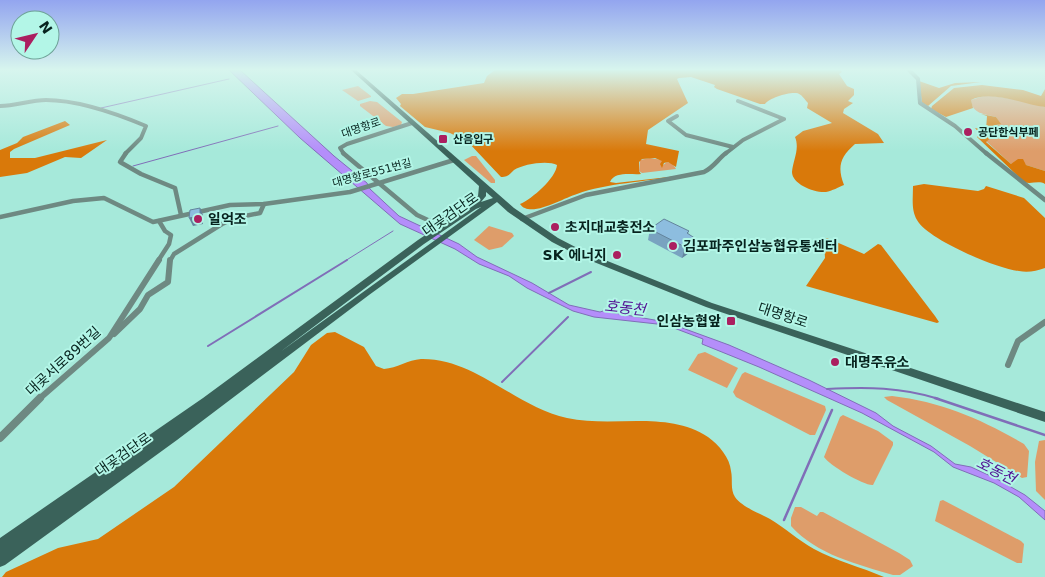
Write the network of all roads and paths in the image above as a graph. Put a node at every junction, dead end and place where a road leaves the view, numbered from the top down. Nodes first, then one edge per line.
1 (382, 97) edge
2 (919, 97) edge
3 (738, 101) dead end
4 (0, 106) edge
5 (677, 116) dead end
6 (412, 123) junction
7 (733, 147) junction
8 (454, 160) junction
9 (379, 184) junction
10 (483, 185) junction
11 (498, 198) junction
12 (1045, 200) edge
13 (264, 204) junction
14 (476, 210) junction
15 (511, 210) junction
16 (181, 215) junction
17 (0, 217) edge
18 (446, 217) dead end
19 (522, 219) junction
20 (160, 221) junction
21 (426, 244) junction
22 (1045, 322) edge
23 (110, 338) junction
24 (1008, 365) dead end
25 (1045, 417) edge
26 (0, 438) edge
27 (0, 546) edge
28 (0, 560) edge

1 - 6 main road, 대명항로
2 - 12 street
3 - 7 street
4 - 16 street
5 - 7 street
6 - 8 main road, 대명항로
6 - 9 street, 대명항로
7 - 19 street
8 - 9 street, 대명항로551번길
8 - 10 main road, 대명항로
9 - 13 street, 대명항로551번길
9 - 18 street
10 - 11 main road, 대명항로
10 - 14 main road
11 - 14 main road, 대곶검단로
11 - 15 main road, 대명항로
13 - 16 street, 대명항로551번길
13 - 23 street, 대명항로551번길
14 - 15 main road
14 - 21 main road, 대곶검단로
14 - 21 main road, 대곶검단로
15 - 19 main road, 대명항로
16 - 20 street, 대명항로551번길
17 - 20 street
19 - 25 main road, 대명항로
20 - 23 street, 대곶서로89번길
21 - 27 main road, 대곶검단로
21 - 28 main road, 대곶검단로
22 - 24 street
23 - 26 street, 대곶서로89번길

